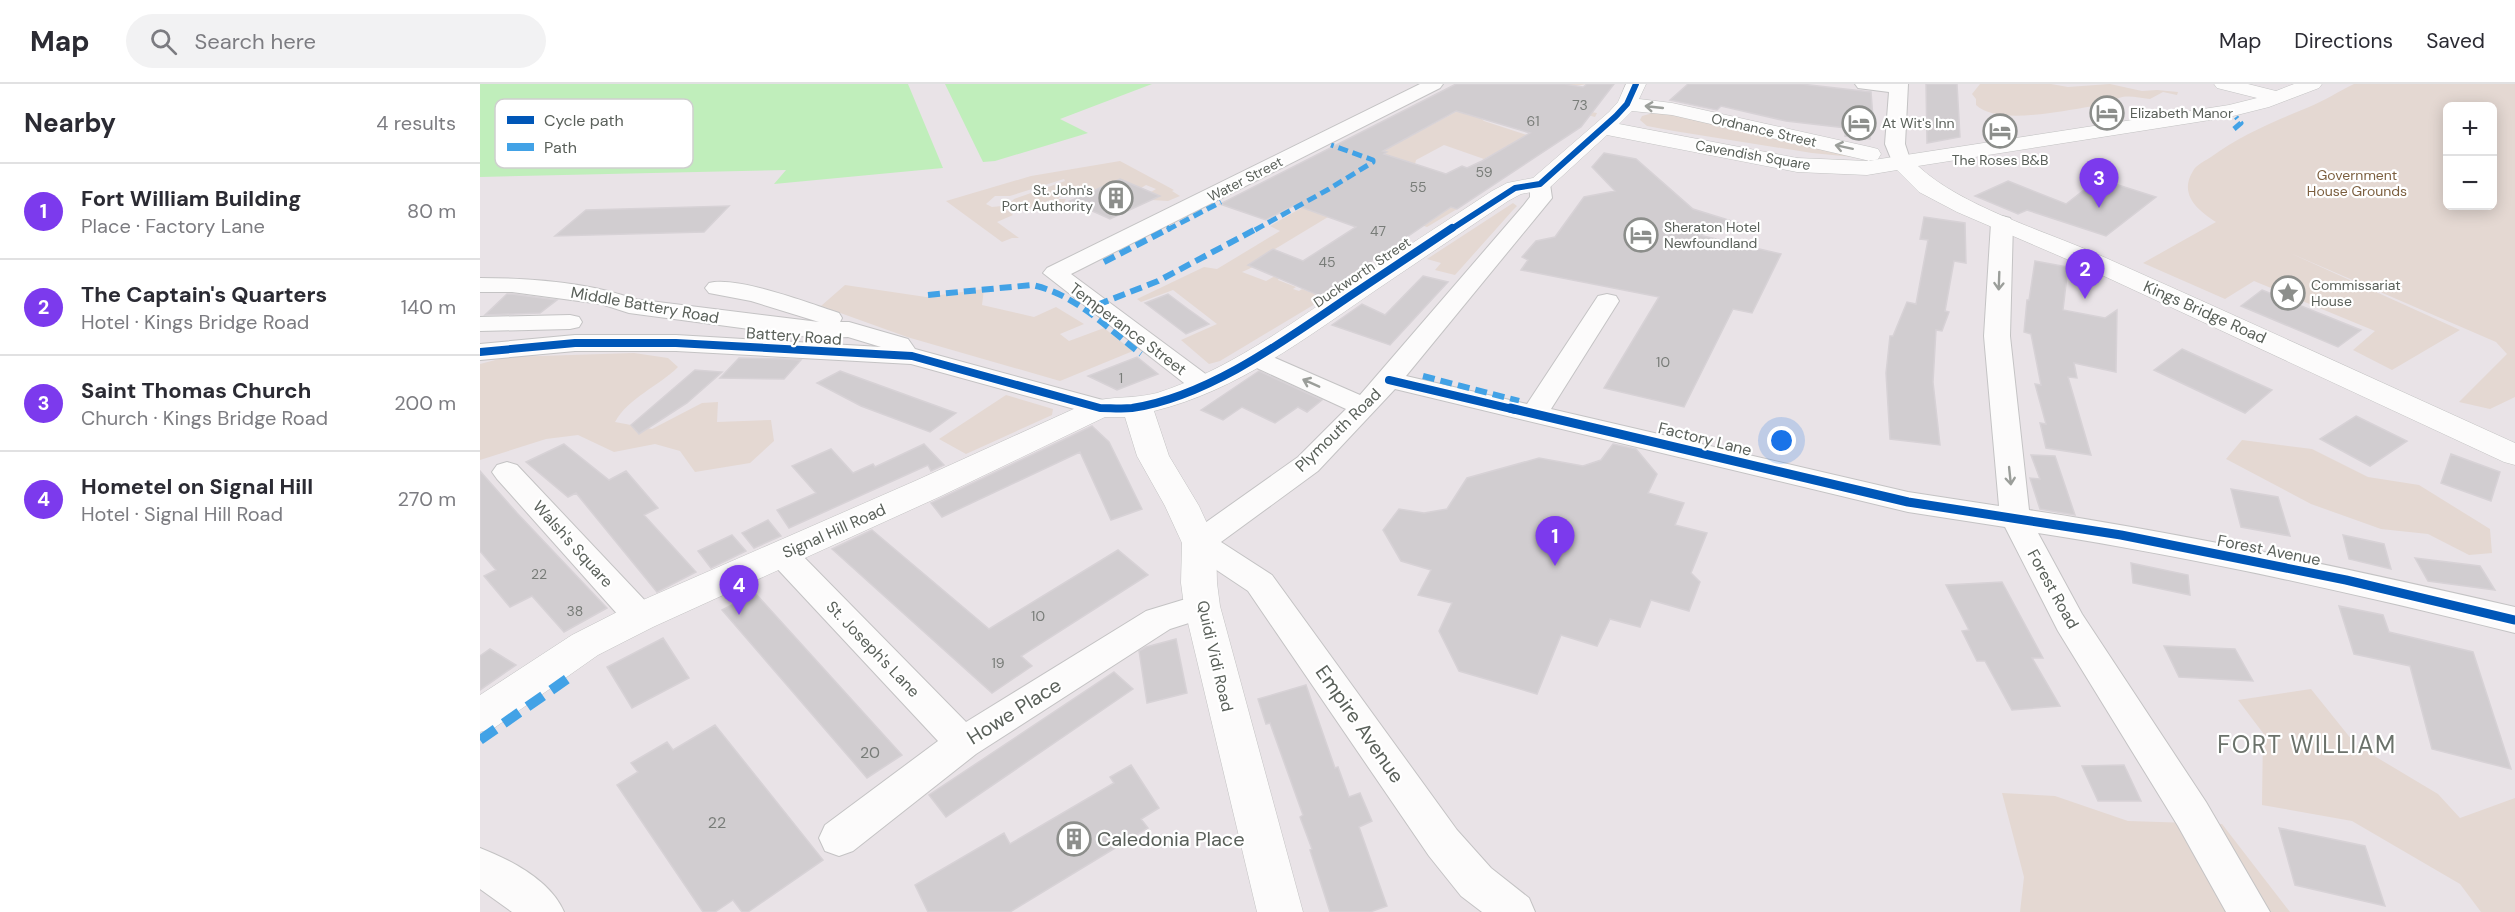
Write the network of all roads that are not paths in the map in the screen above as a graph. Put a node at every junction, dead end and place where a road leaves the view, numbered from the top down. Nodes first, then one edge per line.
1 (1434, 84) edge
2 (1636, 84) edge
3 (1864, 84) edge
4 (2224, 84) edge
5 (2312, 84) edge
6 (1899, 86) edge
7 (2278, 97) junction
8 (1616, 116) junction
9 (1901, 162) junction
10 (1797, 165) junction
11 (1540, 184) junction
12 (1946, 198) junction
13 (2002, 223) junction
14 (1055, 273) joint
15 (480, 285) edge
16 (717, 288) dead end
17 (1607, 301) dead end
18 (570, 322) dead end
19 (480, 324) edge
20 (849, 329) junction
21 (480, 352) edge
22 (912, 356) junction
23 (1256, 358) junction
24 (1389, 380) junction
25 (1202, 384) junction
26 (1138, 407) junction
27 (1365, 407) junction
28 (1100, 408) junction
29 (1535, 413) junction
30 (2515, 455) edge
31 (507, 472) dead end
32 (2014, 518) junction
33 (1199, 543) junction
34 (782, 554) junction
35 (1202, 606) junction
36 (640, 617) junction
37 (2515, 620) edge
38 (480, 716) edge
39 (963, 743) junction
40 (839, 838) dead end
41 (480, 867) edge
42 (543, 912) edge
43 (1280, 912) edge
44 (1514, 912) edge
45 (2249, 912) edge

1 - 14 street, Water Street
2 - 8 main road
3 - 6 street
4 - 7 main road
5 - 7 main road
6 - 9 street
7 - 9 main road
9 -> 8 main road, Ordnance Street
8 - 10 main road, Cavendish Square
8 - 11 main road
9 - 10 main road, Cavendish Square
9 - 12 main road, Kings Bridge Road
10 - 12 main road
11 - 23 main road, Duckworth Street
11 - 24 street, Plymouth Road
12 - 13 main road, Kings Bridge Road
13 - 30 main road, Kings Bridge Road
13 -> 32 street, Forest Road
14 - 25 street, Temperance Street
15 - 20 street, Middle Battery Road
16 - 20 street
17 - 29 street
18 - 19 street
20 - 22 street, Middle Battery Road
21 - 22 street, Battery Road
22 - 28 street, Battery Road
23 - 25 main road, Duckworth Street
27 -> 23 street
24 - 27 street, Plymouth Road
24 - 29 street, Factory Lane
25 - 26 main road, Duckworth Street
26 - 28 main road, Duckworth Street
26 - 33 main road, Quidi Vidi Road
27 - 33 street, Plymouth Road
28 - 34 main road, Signal Hill Road
29 - 32 street, Factory Lane
31 - 36 street, Walsh's Square
32 - 37 street, Forest Avenue
32 - 45 street, Forest Road
33 - 35 main road, Quidi Vidi Road
33 - 44 street, Empire Avenue
34 - 36 main road, Signal Hill Road
34 - 39 street, St. Joseph's Lane
35 - 39 street, Howe Place
35 - 43 main road, Quidi Vidi Road
36 - 38 main road, Signal Hill Road
39 - 40 street, Howe Place
41 - 42 street

